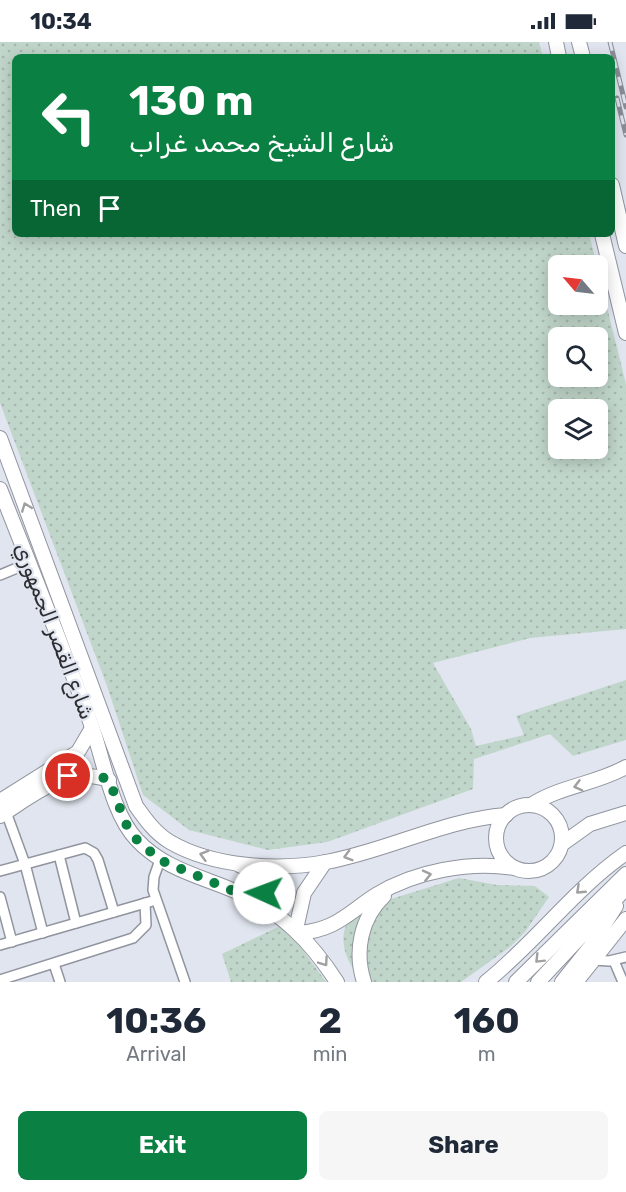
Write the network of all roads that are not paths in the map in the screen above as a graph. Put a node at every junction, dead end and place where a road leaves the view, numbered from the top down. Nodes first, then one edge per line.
1 (615, 199) edge
2 (603, 237) edge
3 (626, 246) edge
4 (626, 333) edge
5 (0, 438) edge
6 (0, 489) edge
7 (29, 563) junction
8 (0, 574) edge
9 (92, 728) junction
10 (626, 767) edge
11 (109, 780) junction
12 (4, 804) edge
13 (531, 805) junction
14 (626, 813) edge
15 (506, 815) junction
16 (562, 844) junction
17 (626, 853) edge
18 (59, 855) junction
19 (160, 860) junction
20 (237, 862) junction
21 (325, 862) junction
22 (25, 864) junction
23 (514, 868) junction
24 (0, 871) edge
25 (626, 874) edge
26 (394, 885) junction
27 (624, 891) edge
28 (238, 893) junction
29 (0, 897) edge
30 (156, 900) junction
31 (145, 903) junction
32 (114, 912) junction
33 (626, 919) edge
34 (76, 923) junction
35 (298, 931) junction
36 (43, 933) junction
37 (12, 942) junction
38 (0, 945) edge
39 (626, 957) edge
40 (594, 960) junction
41 (614, 960) junction
42 (54, 964) junction
43 (0, 980) edge
44 (60, 982) edge
45 (185, 982) edge
46 (337, 982) edge
47 (364, 982) edge
48 (486, 982) edge
49 (516, 982) edge
50 (538, 982) edge
51 (562, 982) edge
52 (576, 982) edge
53 (623, 982) edge

1 - 3 main road
2 - 4 main road
20 -> 5 main road, شارع القصر الجمهوري
6 - 7 main road, شارع القصر الجمهوري
7 - 8 street
7 - 9 main road, شارع القصر الجمهوري
9 - 11 main road, شارع القصر الجمهوري
9 - 12 main road
10 -> 13 main road
11 - 12 main road
11 - 19 main road, شارع القصر الجمهوري
12 - 22 street
13 - 15 main road
13 - 16 main road
14 - 16 main road
15 -> 21 main road, شارع القصر الجمهوري
15 - 23 main road
16 - 23 main road
17 -> 48 main road
18 - 22 street
18 - 32 street
18 - 34 street
19 - 28 main road, شارع القصر الجمهوري
19 - 30 street
20 - 21 main road, شارع القصر الجمهوري
20 - 28 main road
21 - 35 main road
22 - 24 street
22 - 36 street
26 -> 23 main road
25 -> 49 main road
26 - 35 main road
26 - 47 main road
27 - 50 main road
27 - 51 main road
28 - 35 main road, شارع القصر الجمهوري
29 - 37 street
30 - 31 street
30 - 45 street
31 - 32 street
31 - 42 street
32 - 34 street
33 - 40 main road
34 - 36 street
35 -> 46 main road, شارع القصر الجمهوري
36 - 37 street
37 - 38 street
39 - 41 street
40 - 41 street
40 - 52 main road
41 - 53 street
42 - 43 street
42 - 44 street

